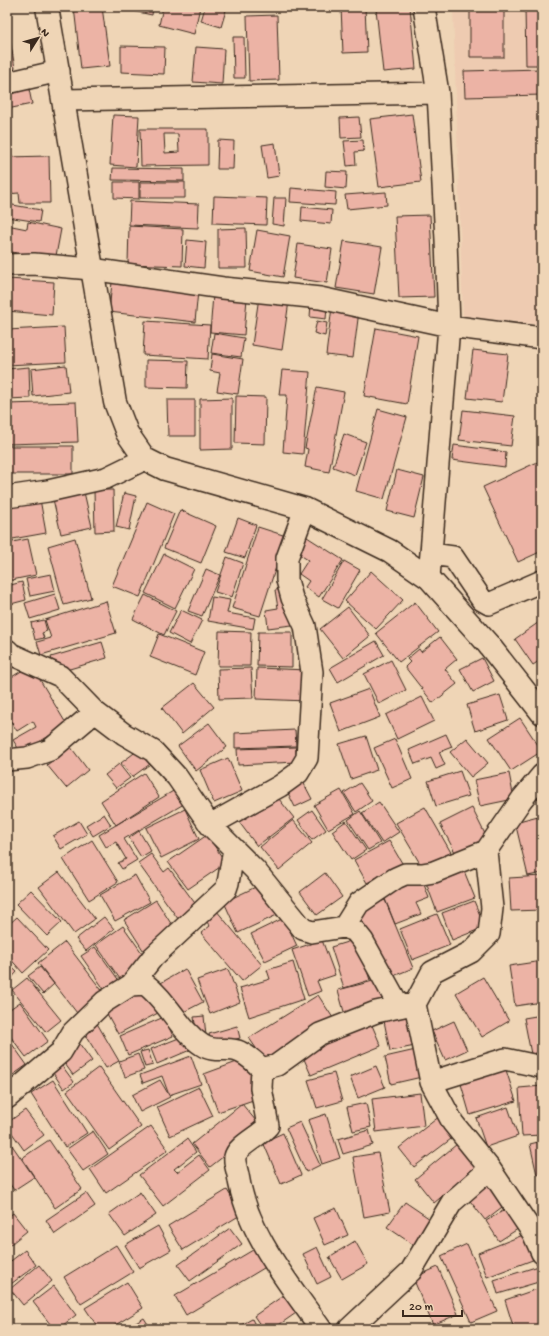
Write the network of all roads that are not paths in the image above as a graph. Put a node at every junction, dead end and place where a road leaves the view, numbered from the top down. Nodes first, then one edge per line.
1 (47, 7) edge
2 (424, 7) edge
3 (59, 71) junction
4 (7, 83) edge
5 (438, 93) junction
6 (64, 100) junction
7 (7, 265) edge
8 (91, 269) junction
9 (449, 326) junction
10 (542, 338) edge
11 (145, 459) junction
12 (7, 497) edge
13 (305, 509) junction
14 (431, 554) junction
15 (429, 578) junction
16 (542, 581) edge
17 (8, 653) edge
18 (95, 712) junction
19 (542, 713) edge
20 (7, 760) edge
21 (542, 775) edge
22 (210, 824) junction
23 (234, 849) junction
24 (486, 851) junction
25 (344, 927) junction
26 (131, 985) junction
27 (407, 1005) junction
28 (542, 1067) edge
29 (262, 1069) junction
30 (431, 1082) junction
31 (7, 1098) edge
32 (490, 1169) junction
33 (538, 1230) edge
34 (542, 1253) edge
35 (321, 1329) edge
36 (350, 1329) edge

1 - 3 main road
2 - 5 street
3 - 4 street
3 - 6 main road
5 - 6 street
5 - 9 street
6 - 8 main road
7 - 8 street
8 - 9 street
8 - 11 main road
9 - 10 street
9 - 14 street
11 - 12 street
11 - 13 main road
13 - 15 main road
13 - 22 street
14 - 15 street
14 - 16 street
15 - 19 main road
17 - 18 street
18 - 20 street
18 - 22 street
21 - 24 street
22 - 23 street
23 - 25 street
23 - 26 street
24 - 25 street
24 - 27 street
25 - 27 street
26 - 29 street
26 - 31 street
27 - 29 street
27 - 30 street
28 - 30 street
29 - 35 street
30 - 32 street
32 - 33 street
32 - 36 street
33 - 34 street

